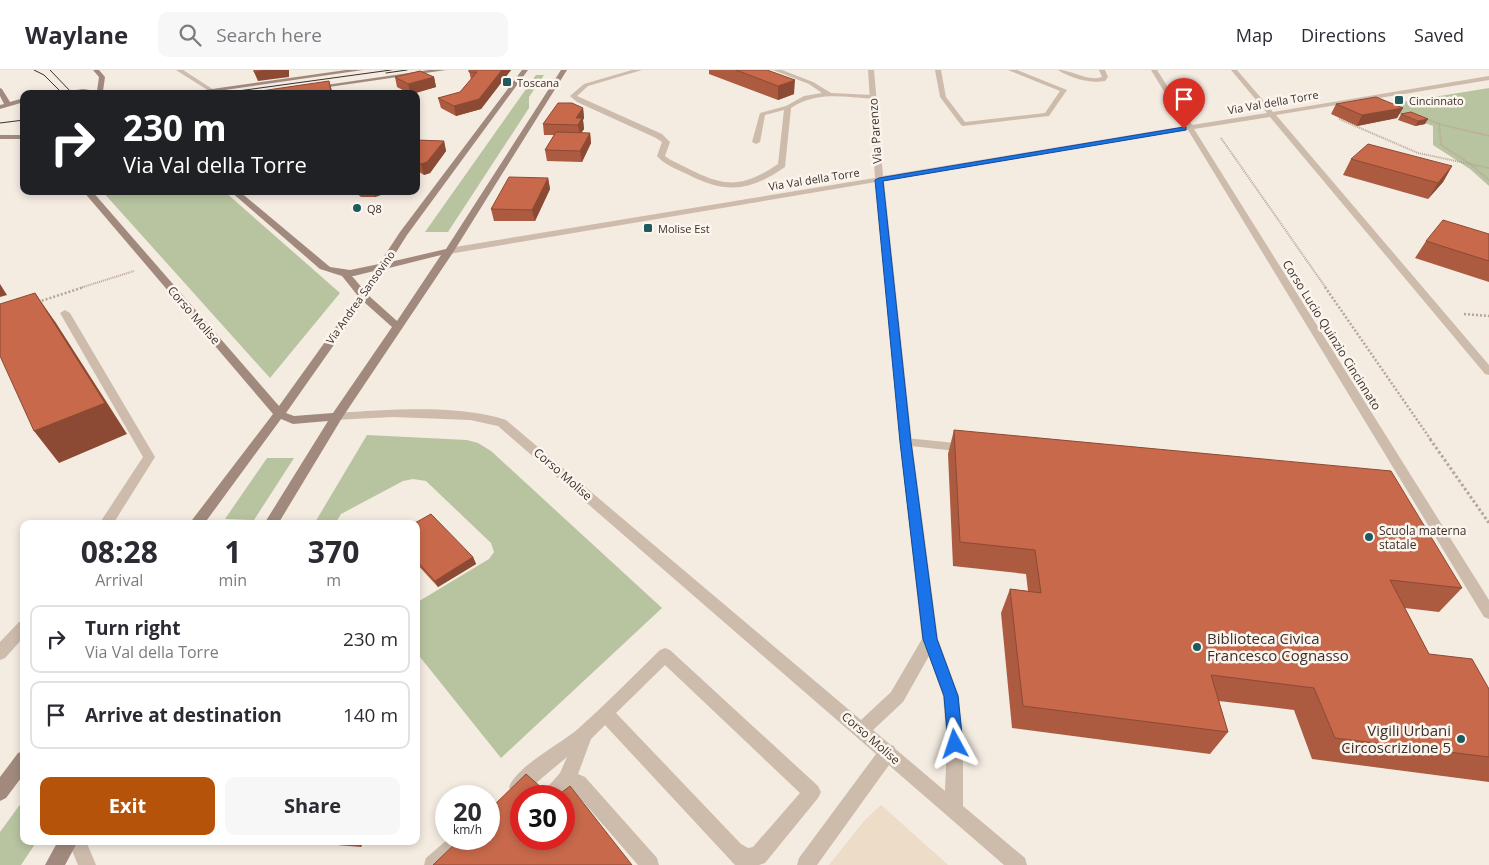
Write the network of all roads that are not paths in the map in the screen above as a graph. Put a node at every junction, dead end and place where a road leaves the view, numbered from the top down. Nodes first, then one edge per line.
1 (96, 70) edge
2 (180, 70) edge
3 (360, 70) edge
4 (443, 70) edge
5 (525, 70) edge
6 (564, 70) edge
7 (639, 70) edge
8 (776, 70) edge
9 (871, 70) edge
10 (938, 70) edge
11 (1012, 70) edge
12 (1060, 70) edge
13 (1102, 70) edge
14 (1154, 70) edge
15 (1234, 70) edge
16 (1489, 78) edge
17 (307, 88) edge
18 (0, 90) edge
19 (100, 90) edge
20 (211, 90) joint
21 (830, 95) junction
22 (873, 98) junction
23 (20, 101) edge
24 (8, 104) junction
25 (0, 107) edge
26 (788, 107) junction
27 (1270, 114) junction
28 (1190, 128) junction
29 (20, 136) edge
30 (0, 137) edge
31 (756, 142) dead end
32 (879, 180) junction
33 (90, 195) edge
34 (239, 195) edge
35 (449, 251) junction
36 (381, 268) junction
37 (345, 274) junction
38 (362, 296) junction
39 (65, 313) dead end
40 (397, 326) junction
41 (1489, 372) edge
42 (279, 414) junction
43 (336, 418) junction
44 (906, 442) junction
45 (980, 450) edge
46 (109, 520) edge
47 (199, 520) edge
48 (274, 520) edge
49 (1489, 612) edge
50 (20, 630) edge
51 (930, 639) junction
52 (0, 653) edge
53 (605, 713) junction
54 (862, 730) junction
55 (584, 734) junction
56 (888, 752) junction
57 (20, 764) edge
58 (568, 779) junction
59 (562, 785) edge
60 (0, 792) edge
61 (509, 796) edge
62 (954, 810) junction
63 (66, 845) edge
64 (79, 845) edge
65 (450, 850) edge
66 (742, 859) edge
67 (54, 865) edge
68 (87, 865) edge
69 (433, 865) edge
70 (650, 865) edge
71 (806, 865) edge
72 (1018, 865) edge

1 - 19 main road
2 - 20 street
3 - 20 main road
4 - 17 main road
5 - 36 main road, Via Andrea Sansovino
6 - 35 main road
7 - 26 street
8 - 21 street
9 - 22 street, Via Parenzo
10 - 11 street
12 - 13 street
14 - 28 street, Corso Lucio Quinzio Cincinnato
15 - 27 street
16 - 27 street, Via Val della Torre
18 - 24 main road
21 - 22 street
21 - 26 street
22 - 32 street, Via Parenzo
23 - 24 main road
24 - 25 main road
26 - 31 street
27 - 28 street, Via Val della Torre
27 - 41 street
28 - 32 street, Via Val della Torre
28 - 49 street, Corso Lucio Quinzio Cincinnato
29 - 30 main road
32 - 35 street, Via Val della Torre
32 - 44 street, Via Parenzo
33 - 42 main road, Corso Molise
34 - 37 main road
35 - 36 main road, Via Val della Torre
35 - 40 main road
36 - 37 main road
36 - 38 main road, Via Andrea Sansovino
37 - 38 main road
38 - 40 main road
38 - 42 main road, Via Andrea Sansovino
39 - 46 street
40 - 43 main road
42 - 43 main road, Corso Molise
42 - 47 main road, Via Andrea Sansovino
43 - 48 main road
43 - 54 street, Corso Molise
44 - 45 street
44 - 51 street, Via Parenzo
50 - 52 street
51 - 54 street
51 - 62 street, Via Parenzo
53 - 55 street
53 - 66 street
53 - 66 street
54 - 56 street, Corso Molise
55 - 58 street
55 - 61 street
56 - 62 street, Corso Molise
56 - 71 street
57 - 60 main road
58 - 59 street
58 - 70 street
62 - 72 street, Corso Molise
63 - 67 main road
64 - 68 street
65 - 69 street

